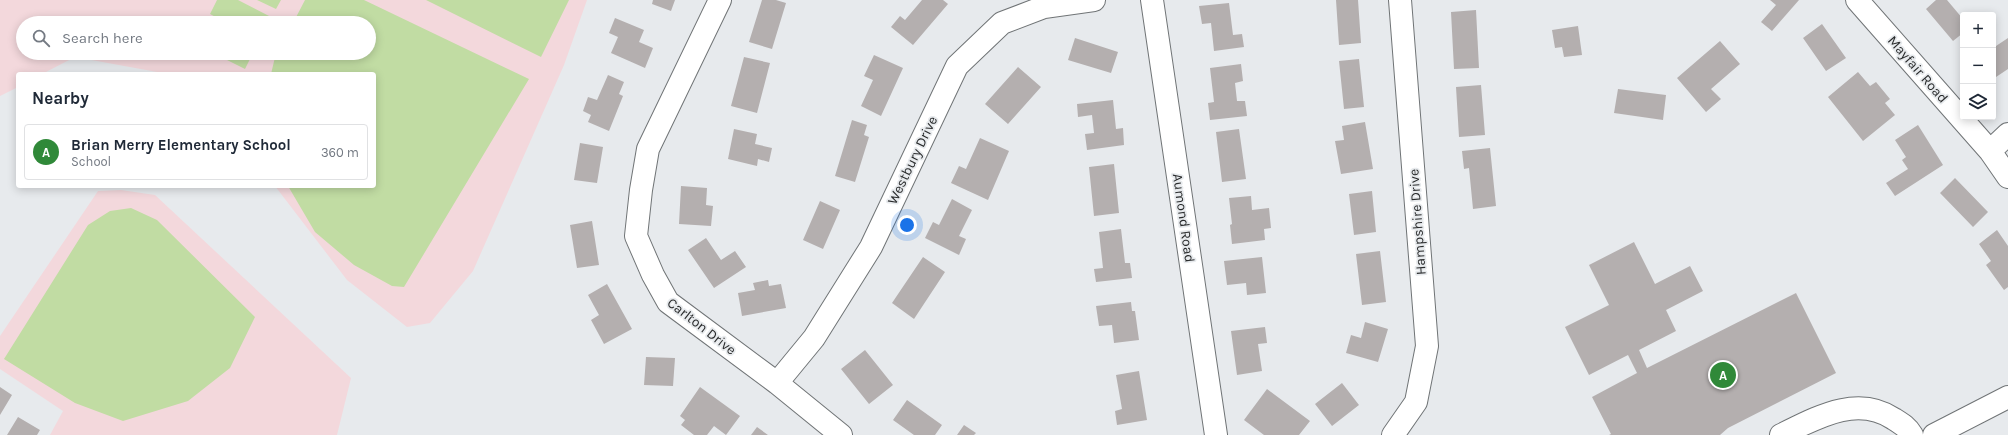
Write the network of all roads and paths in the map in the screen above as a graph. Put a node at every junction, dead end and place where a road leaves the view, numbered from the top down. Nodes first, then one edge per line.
1 (720, 0) edge
2 (1094, 0) edge
3 (1152, 0) edge
4 (1400, 0) edge
5 (1857, 0) edge
6 (2008, 134) edge
7 (1990, 151) junction
8 (2008, 177) edge
9 (777, 383) junction
10 (2008, 397) edge
11 (1400, 433) edge
12 (841, 435) edge
13 (1216, 435) edge
14 (1781, 435) edge
15 (1912, 435) edge
16 (1934, 435) edge

1 - 9 street, Carlton Drive
2 - 9 street, Westbury Drive
3 - 13 street, Aumond Road
4 - 11 street, Hampshire Drive
5 - 7 street, Mayfair Road
6 - 7 street
7 - 8 street, Mayfair Road
9 - 12 street, Carlton Drive
10 - 16 street
14 - 15 street

